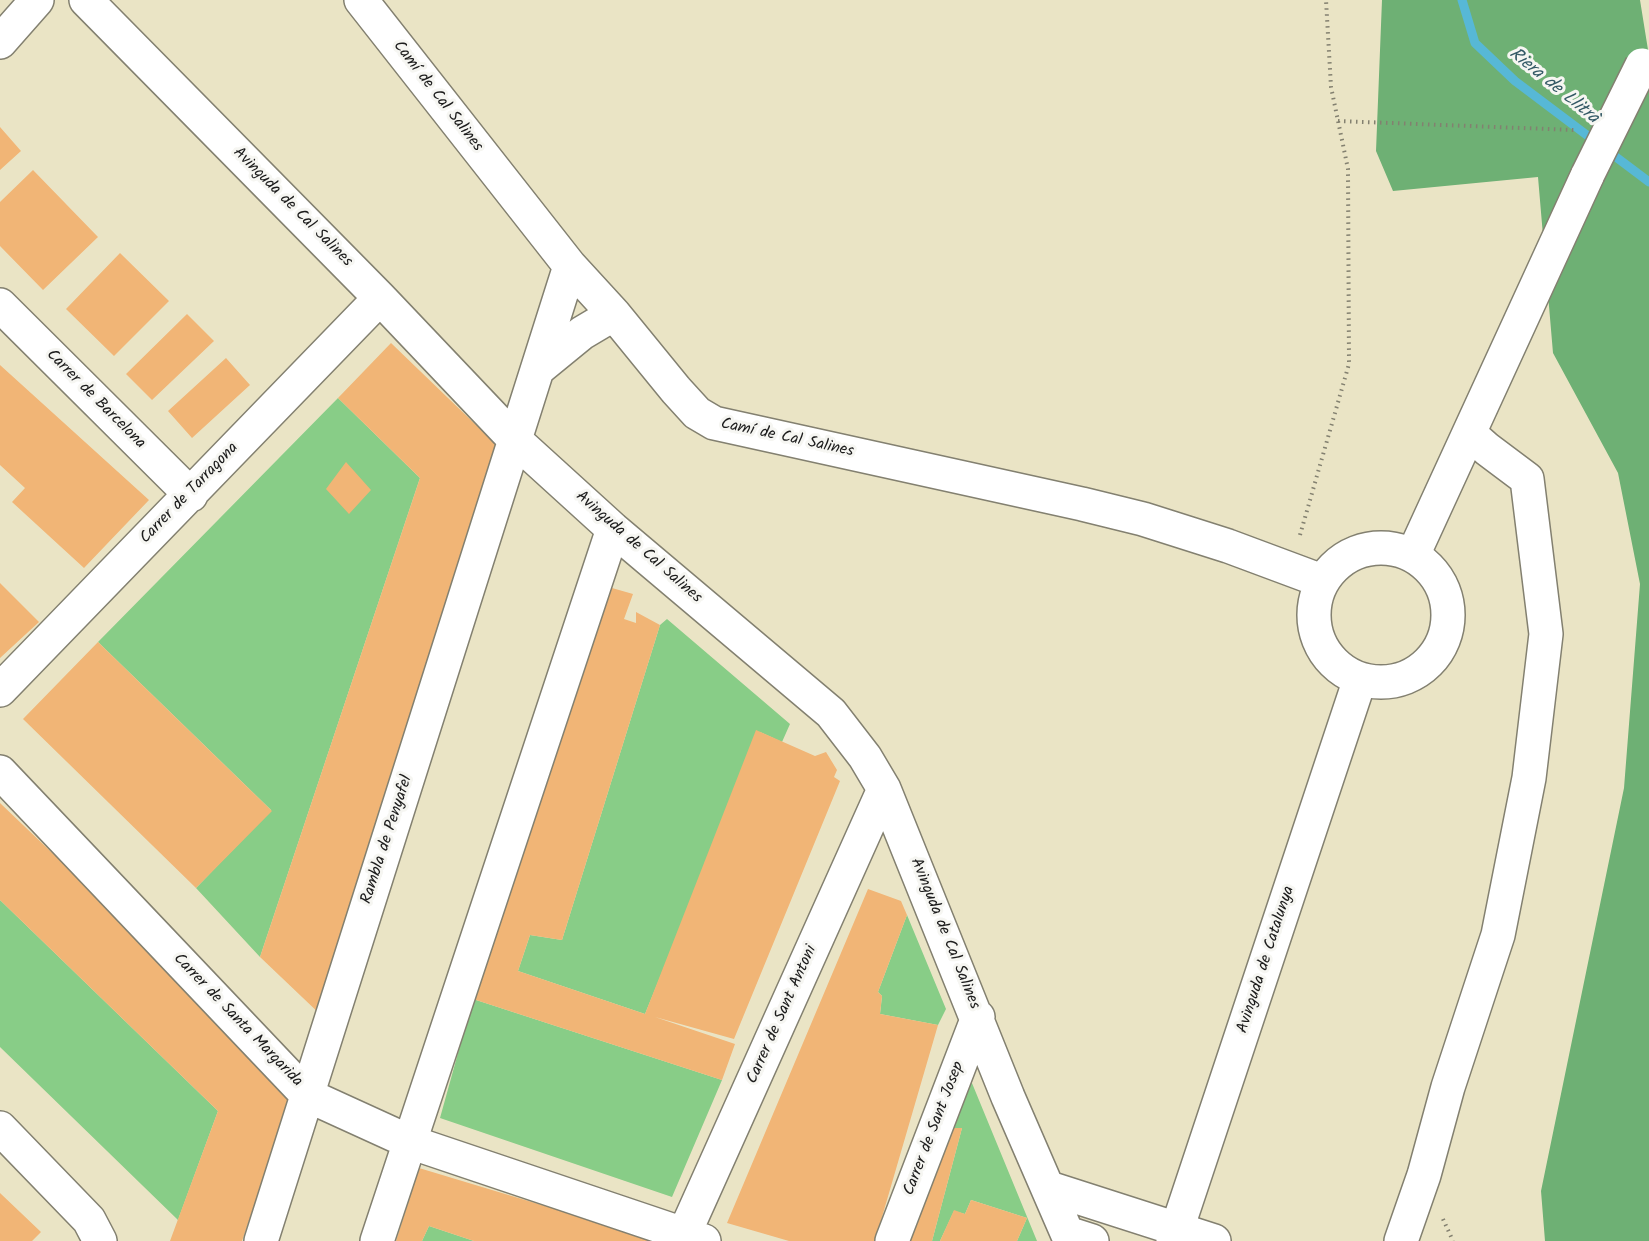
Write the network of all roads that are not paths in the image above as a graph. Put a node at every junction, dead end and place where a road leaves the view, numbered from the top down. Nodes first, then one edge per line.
1 (37, 0) edge
2 (86, 0) edge
3 (361, 0) edge
4 (0, 42) edge
5 (1646, 58) edge
6 (570, 266) junction
7 (380, 298) junction
8 (0, 305) edge
9 (614, 314) junction
10 (538, 369) junction
11 (1469, 433) junction
12 (514, 439) junction
13 (190, 495) junction
14 (613, 529) junction
15 (1413, 555) junction
16 (1322, 581) junction
17 (1360, 679) junction
18 (0, 690) edge
19 (0, 772) edge
20 (884, 789) junction
21 (978, 1017) junction
22 (307, 1095) junction
23 (0, 1128) edge
24 (410, 1142) junction
25 (1049, 1188) junction
26 (1175, 1235) edge
27 (690, 1239) edge
28 (100, 1241) edge
29 (261, 1241) edge
30 (377, 1241) edge
31 (892, 1241) edge
32 (1092, 1241) edge
33 (1214, 1241) edge
34 (1401, 1241) edge

1 - 4 street
2 - 7 street, Avinguda de Cal Salines
3 - 6 street, Camí de Cal Salines
5 - 11 street, bridge
6 - 9 street, Camí de Cal Salines
6 - 10 street, Rambla de Penyafel
7 - 12 street, Avinguda de Cal Salines
7 - 13 street, Carrer de Tarragona
8 - 13 street, Carrer de Barcelona
9 - 10 street
9 - 16 street, Camí de Cal Salines
10 - 12 street, Rambla de Penyafel
11 - 15 street
11 - 34 street
12 - 14 street, Avinguda de Cal Salines
12 - 22 street, Rambla de Penyafel
13 - 18 street, Carrer de Tarragona
14 - 20 street, Avinguda de Cal Salines
14 - 24 street
15 - 16 street
15 - 17 street
16 - 17 street
17 - 26 street, Avinguda de Catalunya
19 - 22 street, Carrer de Santa Margarida
20 - 21 street, Avinguda de Cal Salines
20 - 27 street, Carrer de Sant Antoni
21 - 25 street, Avinguda de Cal Salines
21 - 31 street, Carrer de Sant Josep
22 - 24 street, Carrer de Santa Margarida
22 - 29 street, Rambla de Penyafel
23 - 28 street
24 - 27 street, Carrer de Santa Margarida
24 - 30 street
25 - 26 street
25 - 32 street, Avinguda de Cal Salines
26 - 33 street

